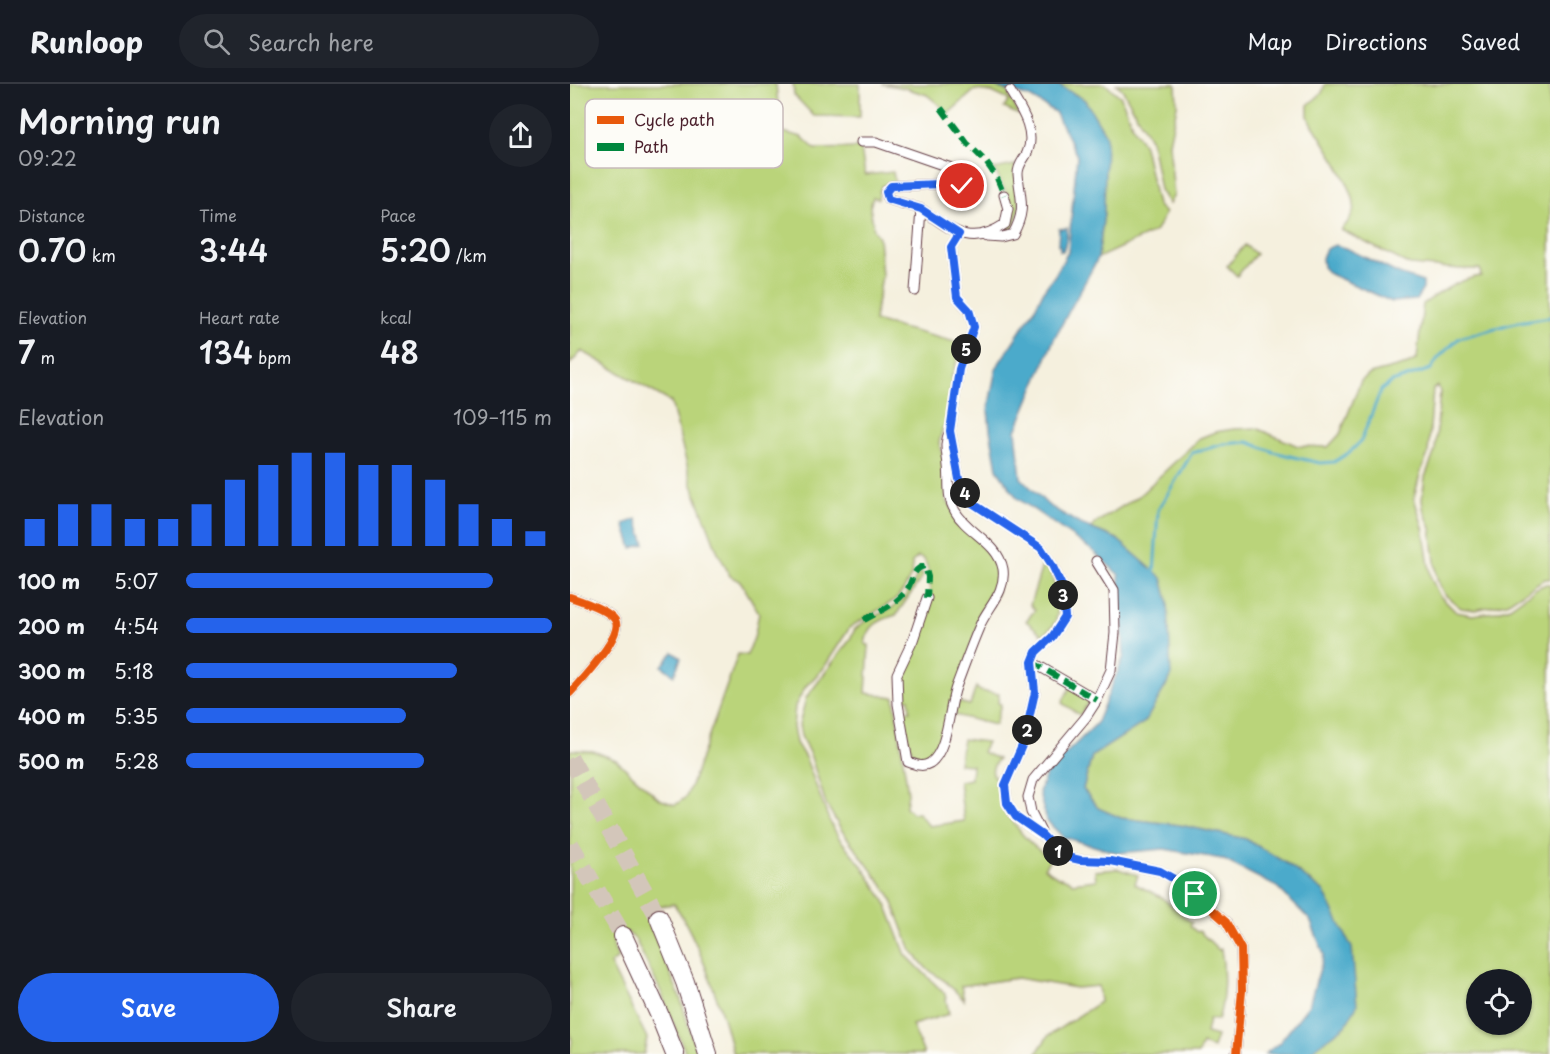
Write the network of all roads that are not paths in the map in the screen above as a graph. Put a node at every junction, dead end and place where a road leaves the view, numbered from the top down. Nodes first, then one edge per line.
1 (1010, 91) dead end
2 (861, 142) dead end
3 (1004, 195) dead end
4 (921, 209) junction
5 (959, 234) junction
6 (983, 236) junction
7 (915, 291) dead end
8 (950, 431) junction
9 (1096, 561) dead end
10 (570, 597) edge
11 (927, 598) dead end
12 (1032, 662) junction
13 (570, 693) edge
14 (1097, 700) junction
15 (1042, 835) junction
16 (659, 918) tunnel mouth
17 (623, 936) tunnel mouth
18 (675, 1054) edge
19 (708, 1054) edge
20 (1236, 1054) edge

1 - 6 street
2 - 4 street
3 - 6 street
4 - 5 street
4 - 7 street
5 - 6 street
5 - 8 street
8 - 11 street
8 - 12 street
9 - 14 street
10 - 13 street
12 - 14 street
12 - 15 street
14 - 15 street
15 - 20 street
16 - 19 highway
17 - 18 highway

